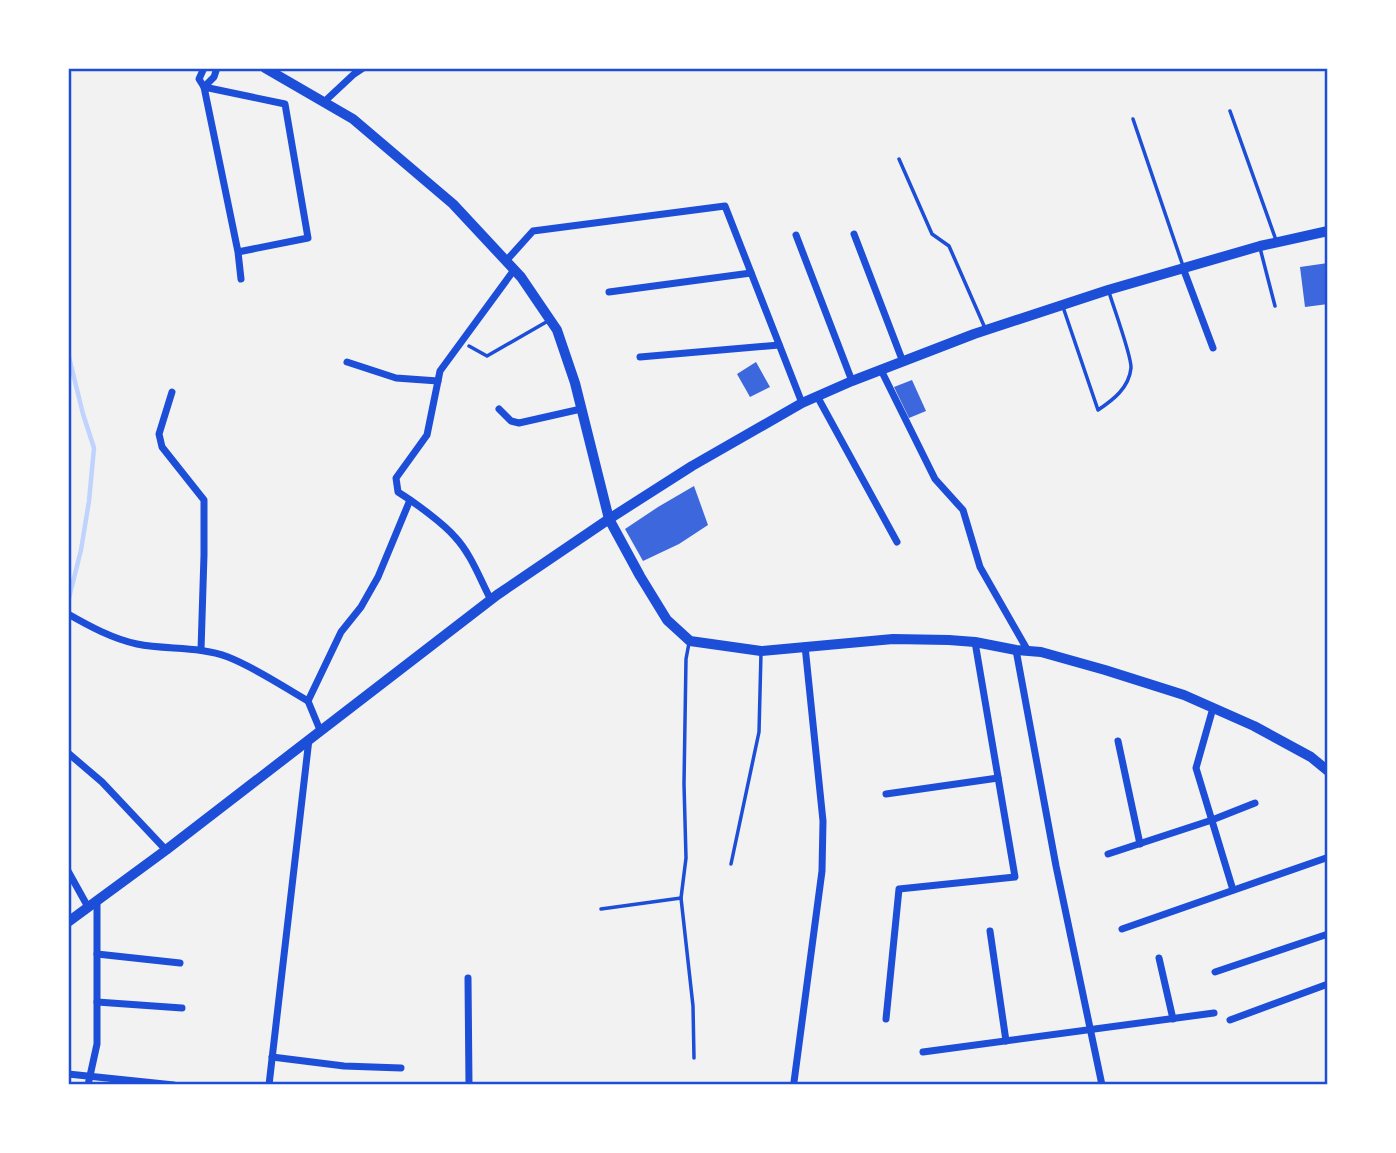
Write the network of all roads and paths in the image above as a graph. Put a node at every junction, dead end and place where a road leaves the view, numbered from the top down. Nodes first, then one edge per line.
1 (204, 68) edge
2 (217, 68) edge
3 (265, 68) edge
4 (363, 68) edge
5 (204, 87) junction
6 (324, 103) junction
7 (1230, 111) dead end
8 (1133, 119) dead end
9 (899, 159) dead end
10 (1328, 231) edge
11 (854, 234) dead end
12 (796, 235) dead end
13 (1276, 242) junction
14 (1259, 246) junction
15 (238, 252) junction
16 (506, 261) junction
17 (1184, 268) junction
18 (514, 270) junction
19 (751, 274) junction
20 (242, 279) dead end
21 (1108, 289) junction
22 (609, 292) dead end
23 (1063, 305) junction
24 (1275, 306) dead end
25 (550, 320) junction
26 (986, 330) junction
27 (779, 345) junction
28 (469, 346) dead end
29 (1213, 348) dead end
30 (640, 357) dead end
31 (347, 362) dead end
32 (903, 362) junction
33 (881, 370) junction
34 (438, 381) junction
35 (852, 381) junction
36 (172, 392) dead end
37 (817, 396) junction
38 (802, 403) junction
39 (499, 409) dead end
40 (581, 410) junction
41 (410, 500) junction
42 (609, 519) junction
43 (897, 542) dead end
44 (491, 600) junction
45 (68, 614) edge
46 (690, 641) junction
47 (975, 642) junction
48 (805, 646) junction
49 (201, 650) junction
50 (1016, 650) junction
51 (761, 651) junction
52 (1028, 651) junction
53 (308, 701) junction
54 (1213, 708) junction
55 (320, 730) junction
56 (309, 739) junction
57 (1118, 741) dead end
58 (68, 753) edge
59 (1328, 771) edge
60 (998, 778) junction
61 (886, 794) dead end
62 (1255, 803) dead end
63 (1212, 820) junction
64 (1140, 844) junction
65 (166, 850) junction
66 (1108, 854) dead end
67 (1326, 858) dead end
68 (731, 864) dead end
69 (68, 871) edge
70 (1233, 890) junction
71 (681, 898) junction
72 (93, 904) junction
73 (601, 909) dead end
74 (68, 922) edge
75 (1122, 929) dead end
76 (990, 931) dead end
77 (1328, 934) edge
78 (97, 954) junction
79 (1159, 958) dead end
80 (180, 963) dead end
81 (1215, 972) dead end
82 (468, 978) dead end
83 (1328, 984) edge
84 (97, 1002) junction
85 (182, 1008) dead end
86 (1214, 1013) dead end
87 (886, 1019) dead end
88 (1172, 1019) junction
89 (1230, 1020) dead end
90 (1090, 1030) junction
91 (1006, 1041) junction
92 (923, 1052) dead end
93 (272, 1057) junction
94 (694, 1058) dead end
95 (401, 1068) dead end
96 (68, 1074) edge
97 (90, 1076) junction
98 (794, 1082) dead end
99 (88, 1085) edge
100 (174, 1085) edge
101 (269, 1085) edge
102 (469, 1085) edge
103 (1102, 1085) edge

1 - 5 street
2 - 5 street
3 - 6 street
4 - 6 street
5 - 15 street
5 - 15 street
6 - 16 street
7 - 13 lane
8 - 17 lane
9 - 26 lane
10 - 13 main road
11 - 32 street
12 - 35 street
13 - 14 main road
14 - 17 main road
14 - 24 lane
15 - 20 street
16 - 18 street
16 - 19 street
17 - 21 main road
17 - 29 street
18 - 25 street
18 - 34 street
19 - 22 street
19 - 27 street
21 - 23 main road
21 - 23 lane
23 - 26 main road
25 - 28 lane
25 - 40 street
26 - 32 main road
27 - 30 street
27 - 38 street
31 - 34 street
32 - 33 main road
33 - 35 main road
33 - 52 street
34 - 41 street
35 - 37 main road
36 - 49 street
37 - 38 main road
37 - 43 street
38 - 42 main road
39 - 40 street
40 - 42 street
41 - 44 street
41 - 53 street
42 - 44 main road
42 - 46 street
44 - 55 main road
45 - 49 street
46 - 51 street
46 - 71 lane
47 - 48 street
47 - 50 street
47 - 60 street
48 - 51 street
48 - 98 street
49 - 53 street
50 - 52 street
50 - 90 street
51 - 68 lane
52 - 54 street
53 - 55 street
54 - 59 street
54 - 63 street
55 - 56 main road
56 - 65 main road
56 - 93 street
57 - 64 street
58 - 65 street
60 - 61 street
60 - 87 street
62 - 63 street
63 - 64 street
63 - 70 street
64 - 66 street
65 - 72 main road
67 - 70 street
69 - 72 street
70 - 75 street
71 - 73 lane
71 - 94 lane
72 - 74 main road
72 - 78 street
76 - 91 street
77 - 81 street
78 - 80 street
78 - 84 street
79 - 88 street
82 - 102 street
83 - 89 street
84 - 85 street
84 - 97 street
86 - 88 street
88 - 90 street
90 - 91 street
90 - 103 street
91 - 92 street
93 - 95 street
93 - 101 street
96 - 97 street
97 - 99 street
97 - 100 street

